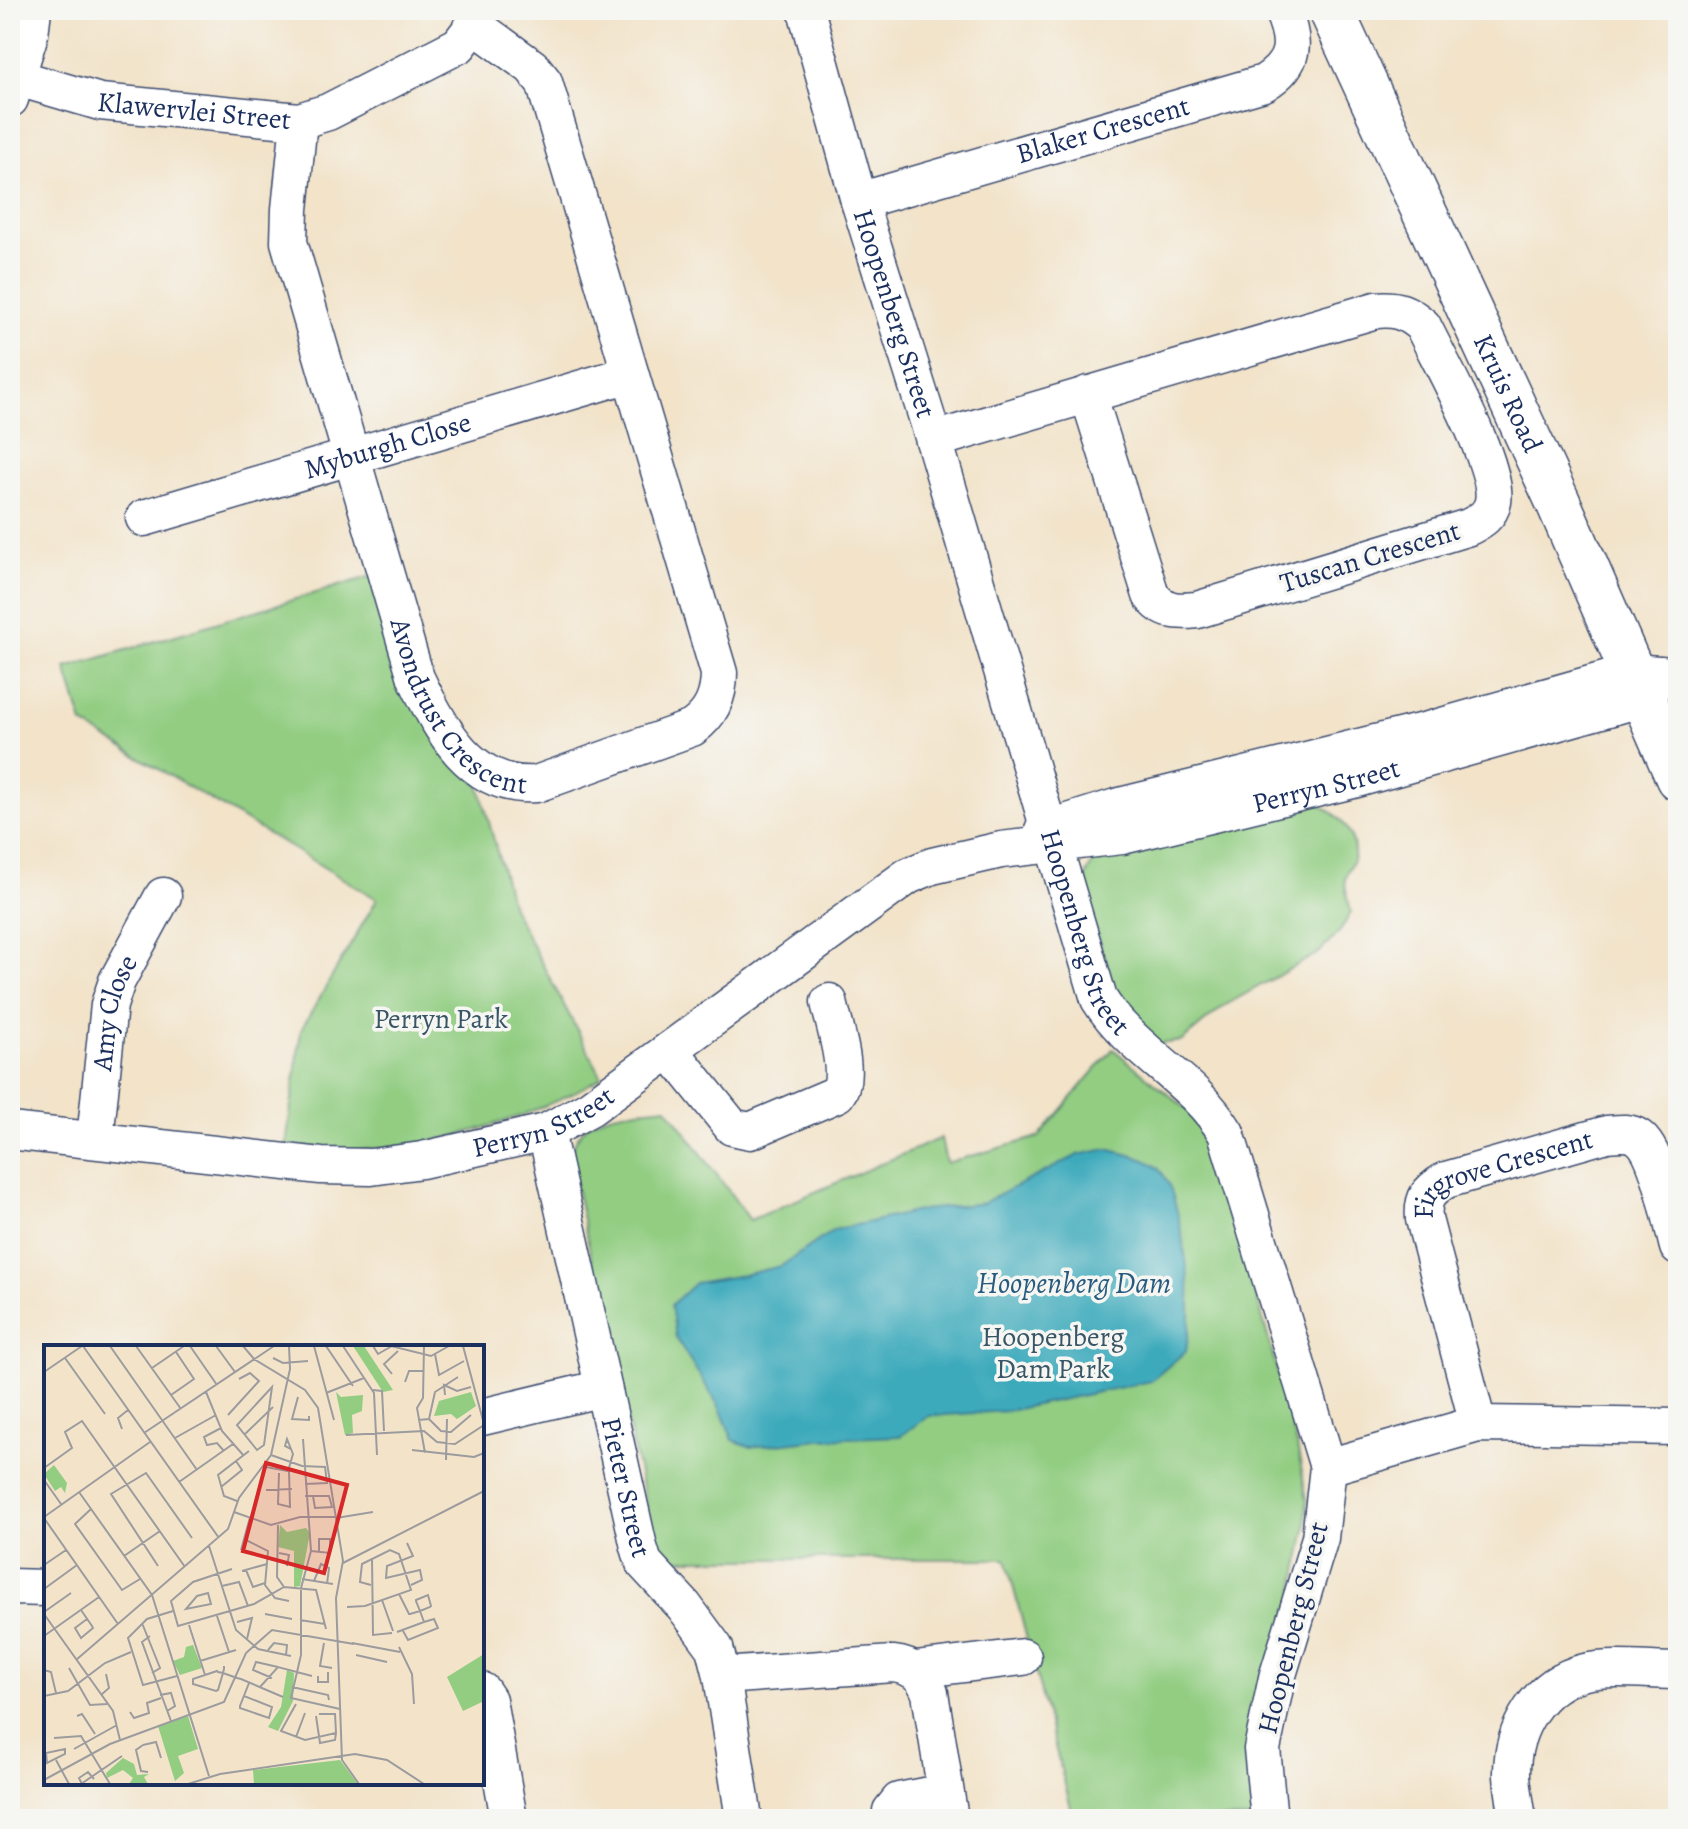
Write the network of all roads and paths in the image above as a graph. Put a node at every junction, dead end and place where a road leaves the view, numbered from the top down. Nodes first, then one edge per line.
1 (33, 10) edge
2 (806, 10) edge
3 (1282, 10) edge
4 (1331, 10) edge
5 (475, 18) edge
6 (14, 88) edge
7 (299, 121) junction
8 (859, 201) junction
9 (630, 374) junction
10 (1088, 394) junction
11 (934, 440) junction
12 (352, 458) junction
13 (144, 518) dead end
14 (1654, 678) edge
15 (1678, 778) edge
16 (1051, 837) junction
17 (163, 896) dead end
18 (829, 1002) dead end
19 (670, 1050) junction
20 (10, 1131) edge
21 (546, 1132) junction
22 (95, 1139) junction
23 (1678, 1247) edge
24 (603, 1388) junction
25 (484, 1417) edge
26 (1478, 1424) junction
27 (1678, 1427) edge
28 (1328, 1467) junction
29 (10, 1587) edge
30 (44, 1588) edge
31 (1023, 1657) dead end
32 (915, 1670) junction
33 (1678, 1671) edge
34 (722, 1676) junction
35 (484, 1694) edge
36 (947, 1805) edge
37 (509, 1819) edge
38 (744, 1819) edge
39 (891, 1819) edge
40 (1269, 1819) edge
41 (1518, 1819) edge

1 - 6 street
2 - 8 street, Hoopenberg Street
3 - 8 street, Blaker Crescent
4 - 14 street, Kruis Road
5 - 7 street, Klawervlei Street
5 - 9 street, Avondrust Crescent
6 - 7 street, Klawervlei Street
7 - 12 street, Avondrust Crescent
8 - 11 street, Hoopenberg Street
9 - 12 street, Myburgh Close
9 - 12 street, Avondrust Crescent
10 - 10 street, Tuscan Crescent
10 - 11 street, Tuscan Crescent
11 - 16 street, Hoopenberg Street
12 - 13 street, Myburgh Close
14 - 15 street, Kruis Road
14 - 16 street, Perryn Street
16 - 19 street, Perryn Street
16 - 28 street, Hoopenberg Street
17 - 22 street, Amy Close
18 - 19 street
19 - 21 street, Perryn Street
20 - 22 street, Perryn Street
21 - 22 street, Perryn Street
21 - 24 street, Pieter Street
23 - 26 street, Firgrove Crescent
24 - 25 street
24 - 34 street, Pieter Street
26 - 27 street
26 - 28 street
28 - 40 street, Hoopenberg Street
29 - 30 street
31 - 32 street
32 - 34 street
32 - 36 street
33 - 41 street
34 - 38 street, Pieter Street
35 - 37 street
36 - 39 street

